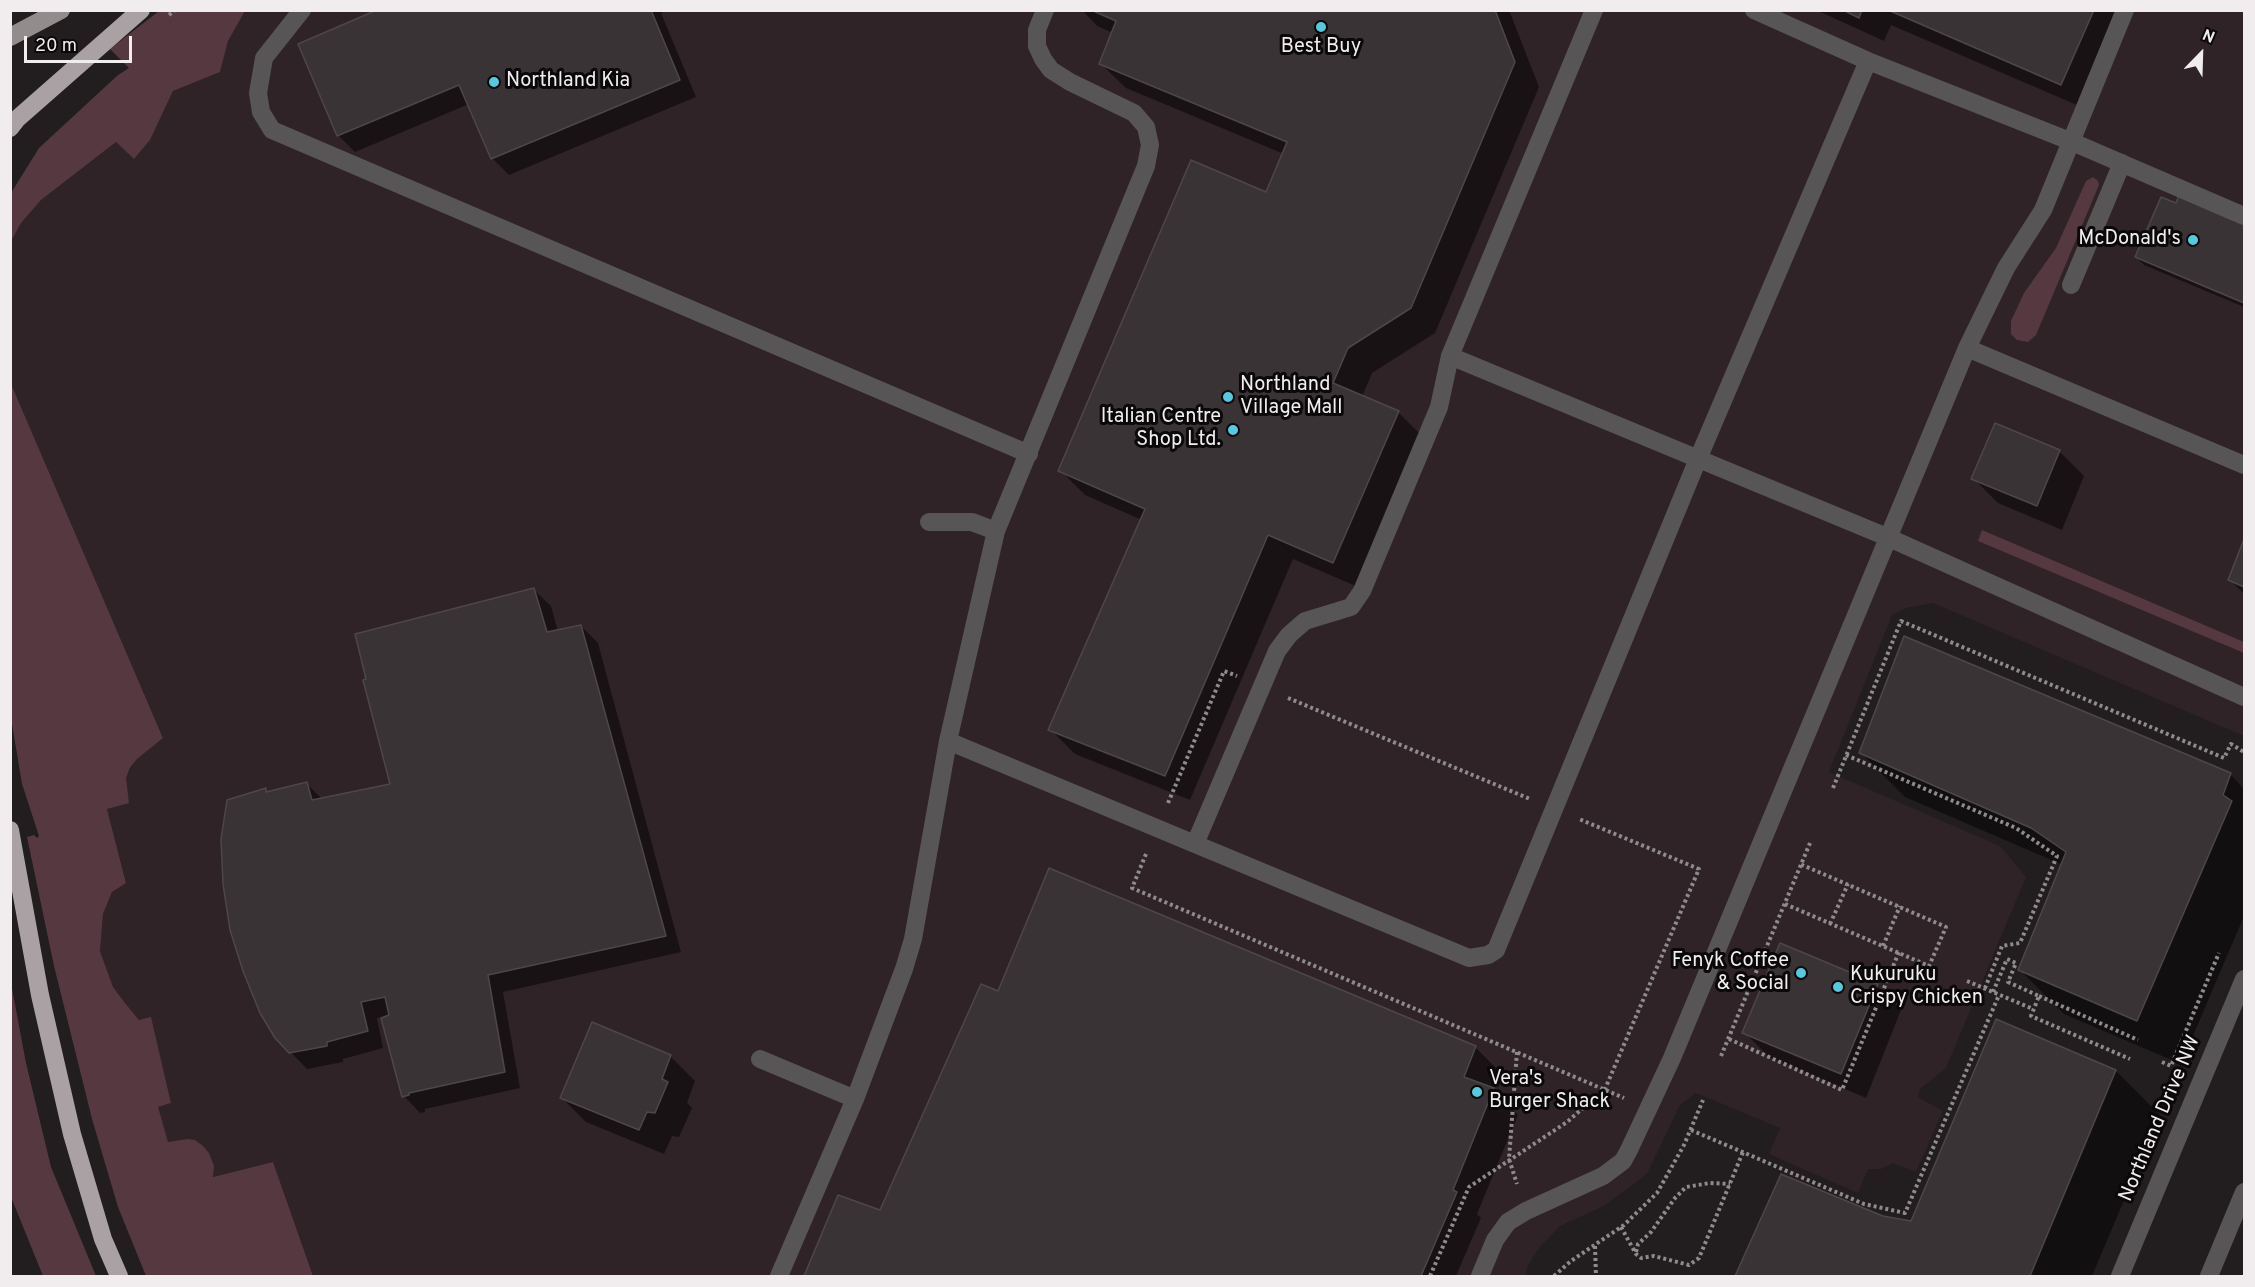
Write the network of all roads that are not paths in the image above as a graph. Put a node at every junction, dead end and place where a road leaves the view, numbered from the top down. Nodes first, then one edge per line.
1 (61, 10) edge
2 (141, 10) edge
3 (302, 10) edge
4 (1045, 10) edge
5 (1594, 10) edge
6 (1754, 10) edge
7 (2125, 10) edge
8 (10, 37) edge
9 (1868, 61) junction
10 (10, 128) edge
11 (2070, 141) junction
12 (2122, 163) junction
13 (2244, 216) edge
14 (2071, 285) dead end
15 (1967, 348) junction
16 (1450, 356) junction
17 (1029, 454) junction
18 (1698, 459) junction
19 (2244, 465) edge
20 (929, 522) dead end
21 (996, 531) junction
22 (1887, 537) junction
23 (2244, 697) edge
24 (948, 741) junction
25 (10, 830) edge
26 (1195, 844) junction
27 (2244, 979) edge
28 (760, 1059) dead end
29 (855, 1099) junction
30 (2244, 1192) edge
31 (119, 1276) edge
32 (779, 1276) edge
33 (1480, 1276) edge
34 (2120, 1276) edge
35 (2209, 1276) edge

1 - 8 main road
2 - 10 highway
3 - 17 street
4 - 17 street
5 - 16 street
6 - 9 street
7 - 11 street
9 - 11 street
9 - 18 street
11 - 12 street
11 - 15 street
12 - 13 street
12 - 14 street
15 - 19 street
15 - 22 street
16 - 18 street
16 - 26 street
17 - 21 street
18 - 22 street
18 - 26 street
20 - 21 street
21 - 24 street
22 - 23 street
22 - 33 street
24 - 26 street
24 - 29 street
25 - 31 highway
27 - 34 street, Northland Drive NW
28 - 29 street
29 - 32 street
30 - 35 street

